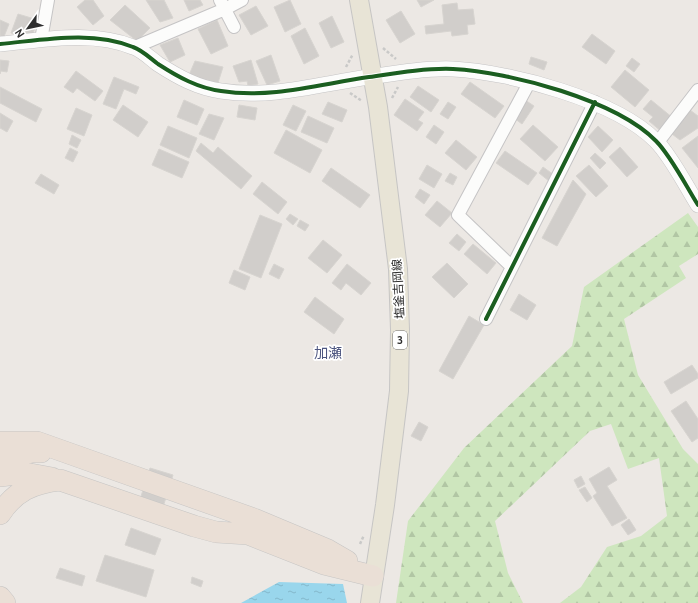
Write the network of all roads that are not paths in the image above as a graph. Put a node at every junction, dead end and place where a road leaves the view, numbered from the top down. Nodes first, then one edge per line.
1 (48, 0) edge
2 (242, 0) edge
3 (359, 0) edge
4 (223, 5) edge
5 (234, 27) dead end
6 (41, 40) junction
7 (0, 44) edge
8 (135, 47) junction
9 (372, 76) junction
10 (529, 83) junction
11 (698, 90) edge
12 (595, 102) junction
13 (658, 142) junction
14 (698, 205) edge
15 (512, 267) junction
16 (486, 318) dead end
17 (0, 442) edge
18 (68, 454) junction
19 (0, 459) edge
20 (0, 476) edge
21 (60, 480) junction
22 (0, 514) edge
23 (373, 576) junction
24 (0, 597) edge
25 (5, 603) edge
26 (370, 603) edge

1 - 6 street
2 - 4 street
3 - 9 main road, 塩釜吉岡線 / 3
4 - 5 street
4 - 8 street
6 - 7 street
6 - 8 street
8 - 9 street
9 - 10 street
9 - 23 main road, 塩釜吉岡線 / 3
10 - 12 street
10 - 15 street
11 - 13 street
12 - 13 street
12 - 15 street
13 - 14 street
15 - 16 street
17 - 18 highway
18 - 19 highway
18 - 23 highway
20 - 21 highway
21 - 22 highway
21 - 23 highway
23 - 26 main road, 塩釜吉岡線 / 3
24 - 25 highway

